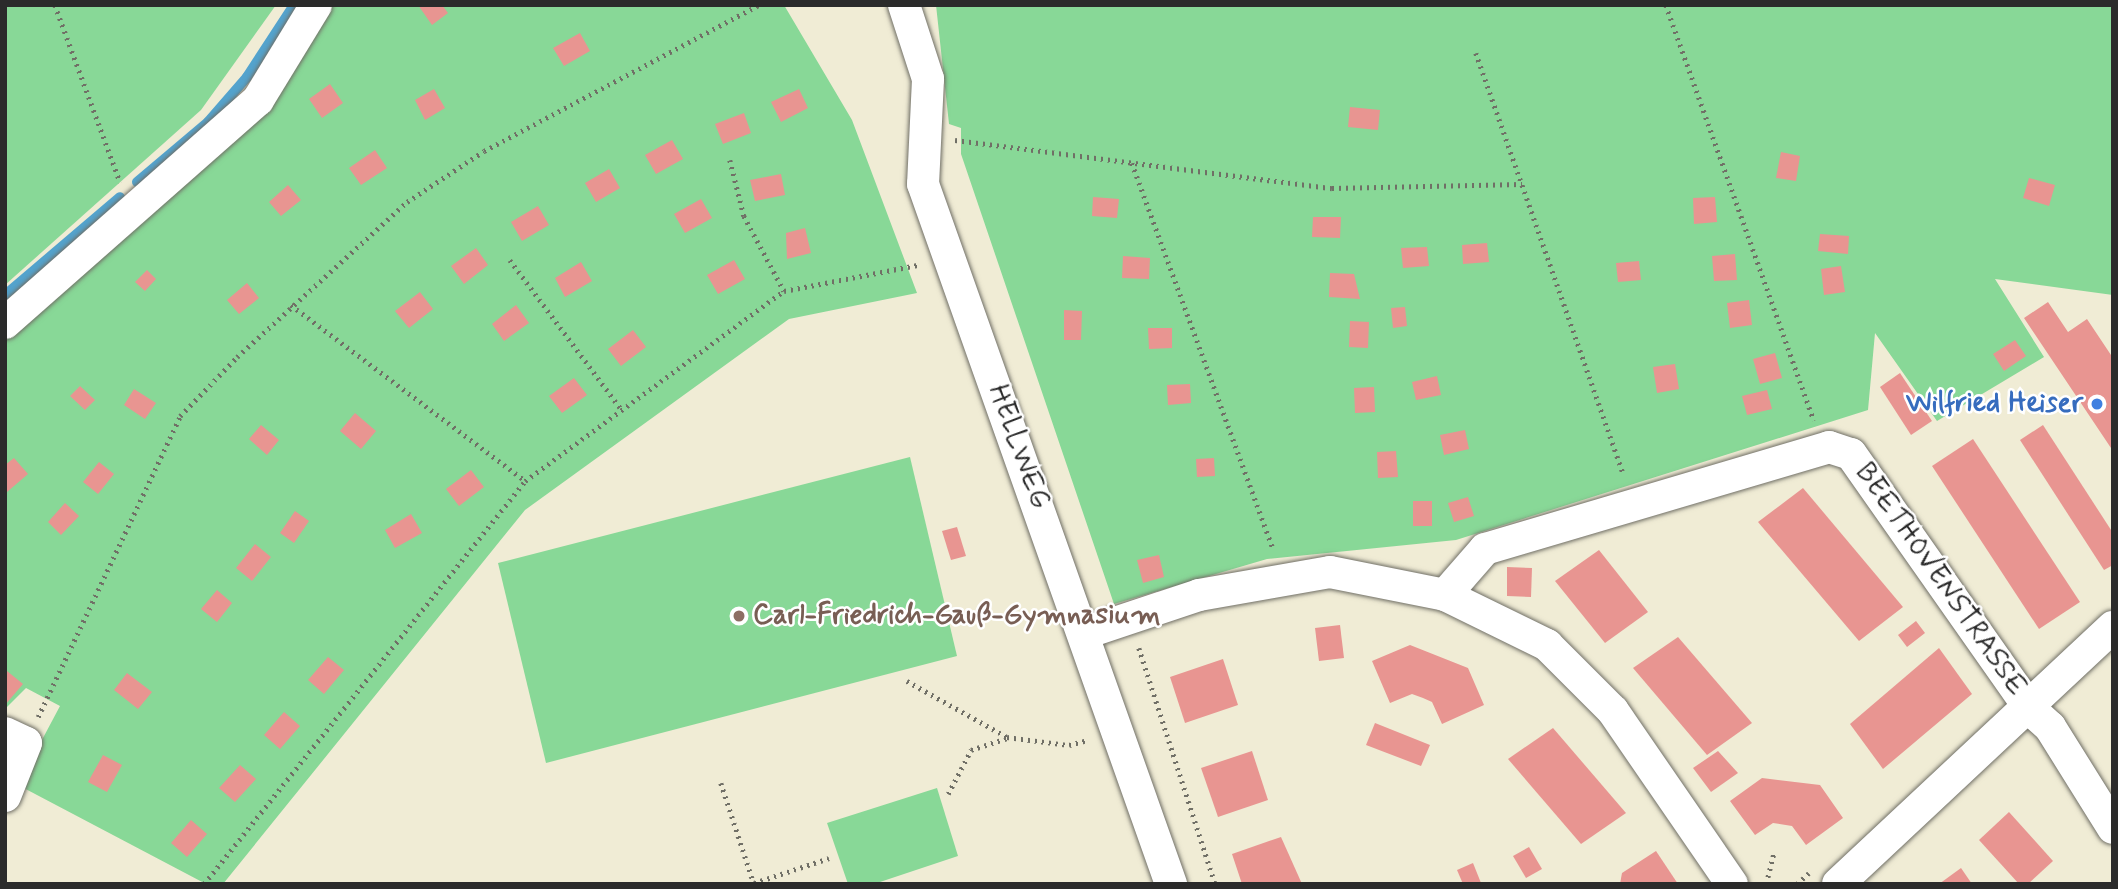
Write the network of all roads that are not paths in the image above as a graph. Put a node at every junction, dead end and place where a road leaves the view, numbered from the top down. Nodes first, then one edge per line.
1 (316, 5) edge
2 (904, 5) edge
3 (5, 323) edge
4 (1445, 596) junction
5 (2113, 626) edge
6 (1089, 644) junction
7 (2030, 709) junction
8 (15, 738) edge
9 (5, 796) edge
10 (2113, 828) edge
11 (1171, 884) edge
12 (1732, 884) edge
13 (1838, 884) edge

1 - 3 street
2 - 6 street, HELLWEG
4 - 6 street
4 - 7 street, BEETHOVENSTRASSE
4 - 12 street
5 - 7 street
6 - 11 street, HELLWEG
7 - 10 street, BEETHOVENSTRASSE
7 - 13 street
8 - 9 street

